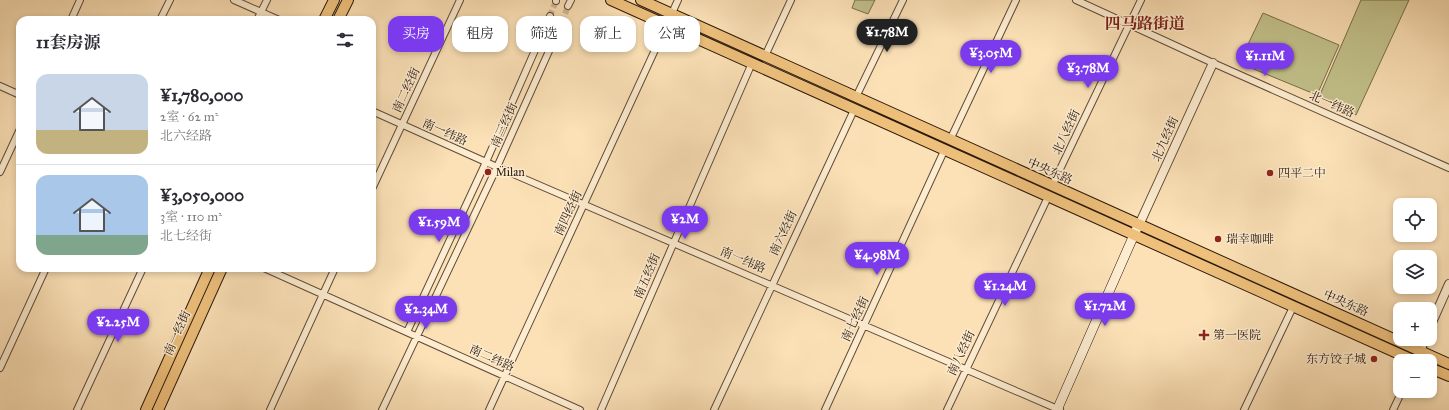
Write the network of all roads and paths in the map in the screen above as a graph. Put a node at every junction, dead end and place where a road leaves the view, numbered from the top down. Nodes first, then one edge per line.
1 (80, 0) edge
2 (170, 0) edge
3 (234, 0) edge
4 (267, 0) edge
5 (334, 0) edge
6 (348, 0) edge
7 (460, 0) edge
8 (611, 0) edge
9 (641, 0) edge
10 (678, 0) edge
11 (791, 0) edge
12 (903, 0) edge
13 (1016, 0) edge
14 (1076, 0) edge
15 (1141, 0) edge
16 (261, 12) junction
17 (672, 14) junction
18 (73, 16) edge
19 (162, 16) edge
20 (259, 16) edge
21 (270, 16) edge
22 (326, 16) edge
23 (340, 16) edge
24 (647, 16) edge
25 (1129, 24) junction
26 (700, 40) edge
27 (534, 52) edge
28 (549, 52) edge
29 (654, 52) edge
30 (765, 56) junction
31 (752, 63) junction
32 (1213, 63) junction
33 (0, 86) edge
34 (16, 93) edge
35 (856, 97) junction
36 (854, 110) junction
37 (376, 112) edge
38 (402, 125) junction
39 (16, 138) edge
40 (950, 140) junction
41 (944, 150) junction
42 (486, 162) junction
43 (497, 167) junction
44 (1449, 168) edge
45 (0, 172) edge
46 (376, 180) edge
47 (1052, 186) junction
48 (1048, 197) junction
49 (584, 204) junction
50 (1138, 225) junction
51 (1133, 236) junction
52 (674, 243) junction
53 (44, 272) edge
54 (141, 272) edge
55 (208, 272) edge
56 (220, 272) edge
57 (273, 272) edge
58 (333, 272) edge
59 (1449, 284) edge
60 (771, 285) junction
61 (323, 294) junction
62 (1293, 307) junction
63 (1437, 311) edge
64 (864, 325) junction
65 (407, 332) junction
66 (418, 337) junction
67 (1421, 346) edge
68 (1419, 351) junction
69 (1399, 354) edge
70 (1418, 354) edge
71 (1449, 364) edge
72 (0, 368) edge
73 (966, 369) junction
74 (1437, 371) edge
75 (505, 376) junction
76 (1449, 376) edge
77 (1399, 398) edge
78 (77, 410) edge
79 (146, 410) edge
80 (158, 410) edge
81 (270, 410) edge
82 (382, 410) edge
83 (489, 410) edge
84 (580, 410) edge
85 (601, 410) edge
86 (714, 410) edge
87 (825, 410) edge
88 (947, 410) edge
89 (1059, 410) edge
90 (1244, 410) edge
91 (1393, 410) edge

1 - 18 street
2 - 19 street
3 - 16 street
4 - 16 street
5 - 22 main road
6 - 23 main road
7 - 38 street, 南二经街
8 - 24 main road, 中央东路
9 - 17 main road, 中央东路
10 - 17 street, 南四经街
11 - 30 street
12 - 35 street
13 - 40 street
14 - 25 street, 北一纬路
15 - 25 street, 北八经街
16 - 20 street
16 - 21 street
17 - 30 main road, 中央东路
25 - 32 street, 北一纬路
25 - 47 street, 北八经街
26 - 31 main road, 中央东路
27 - 42 street
28 - 43 street, 南三经街
29 - 49 street, 南四经街
30 - 35 main road, 中央东路
31 - 36 main road, 中央东路
31 - 52 street, 南五经街
32 - 44 street, 北一纬路
32 - 50 street, 北九经街
33 - 34 street
35 - 40 main road, 中央东路
36 - 41 main road, 中央东路
36 - 60 street, 南六经街
37 - 38 street, 南一纬路
38 - 42 street, 南一纬路
38 - 46 street, 南二经街
39 - 45 street
40 - 47 main road, 中央东路
41 - 48 main road, 中央东路
41 - 64 street, 南七经街
42 - 43 street, 南一纬路
42 - 65 street
43 - 49 street, 南一纬路
43 - 66 street, 南三经街
47 - 50 main road, 中央东路
48 - 51 main road, 中央东路
48 - 73 street, 南八经街
49 - 52 street, 南一纬路
49 - 75 street, 南四经街
50 - 51 main road
50 - 68 main road, 中央东路
51 - 62 main road, 中央东路
51 - 89 main road
52 - 60 street, 南一纬路
52 - 85 street, 南五经街
53 - 72 street
54 - 78 street
55 - 79 main road, 南一经街
56 - 80 main road, 南一经街
57 - 61 street, 南二纬路
58 - 61 street
59 - 63 street
60 - 64 street, 南一纬路
60 - 86 street, 南六经街
61 - 65 street, 南二纬路
61 - 81 street
62 - 69 main road, 中央东路
62 - 90 street
64 - 73 street, 南一纬路
64 - 87 street, 南七经街
65 - 66 street, 南二纬路
66 - 75 street, 南二纬路
66 - 82 street, 南三经街
67 - 68 street
68 - 70 street
68 - 71 main road, 中央东路
73 - 88 street, 南八经街
73 - 89 street, 南一纬路
74 - 76 main road
75 - 83 street, 南四经街
75 - 84 street, 南二纬路
77 - 91 street

